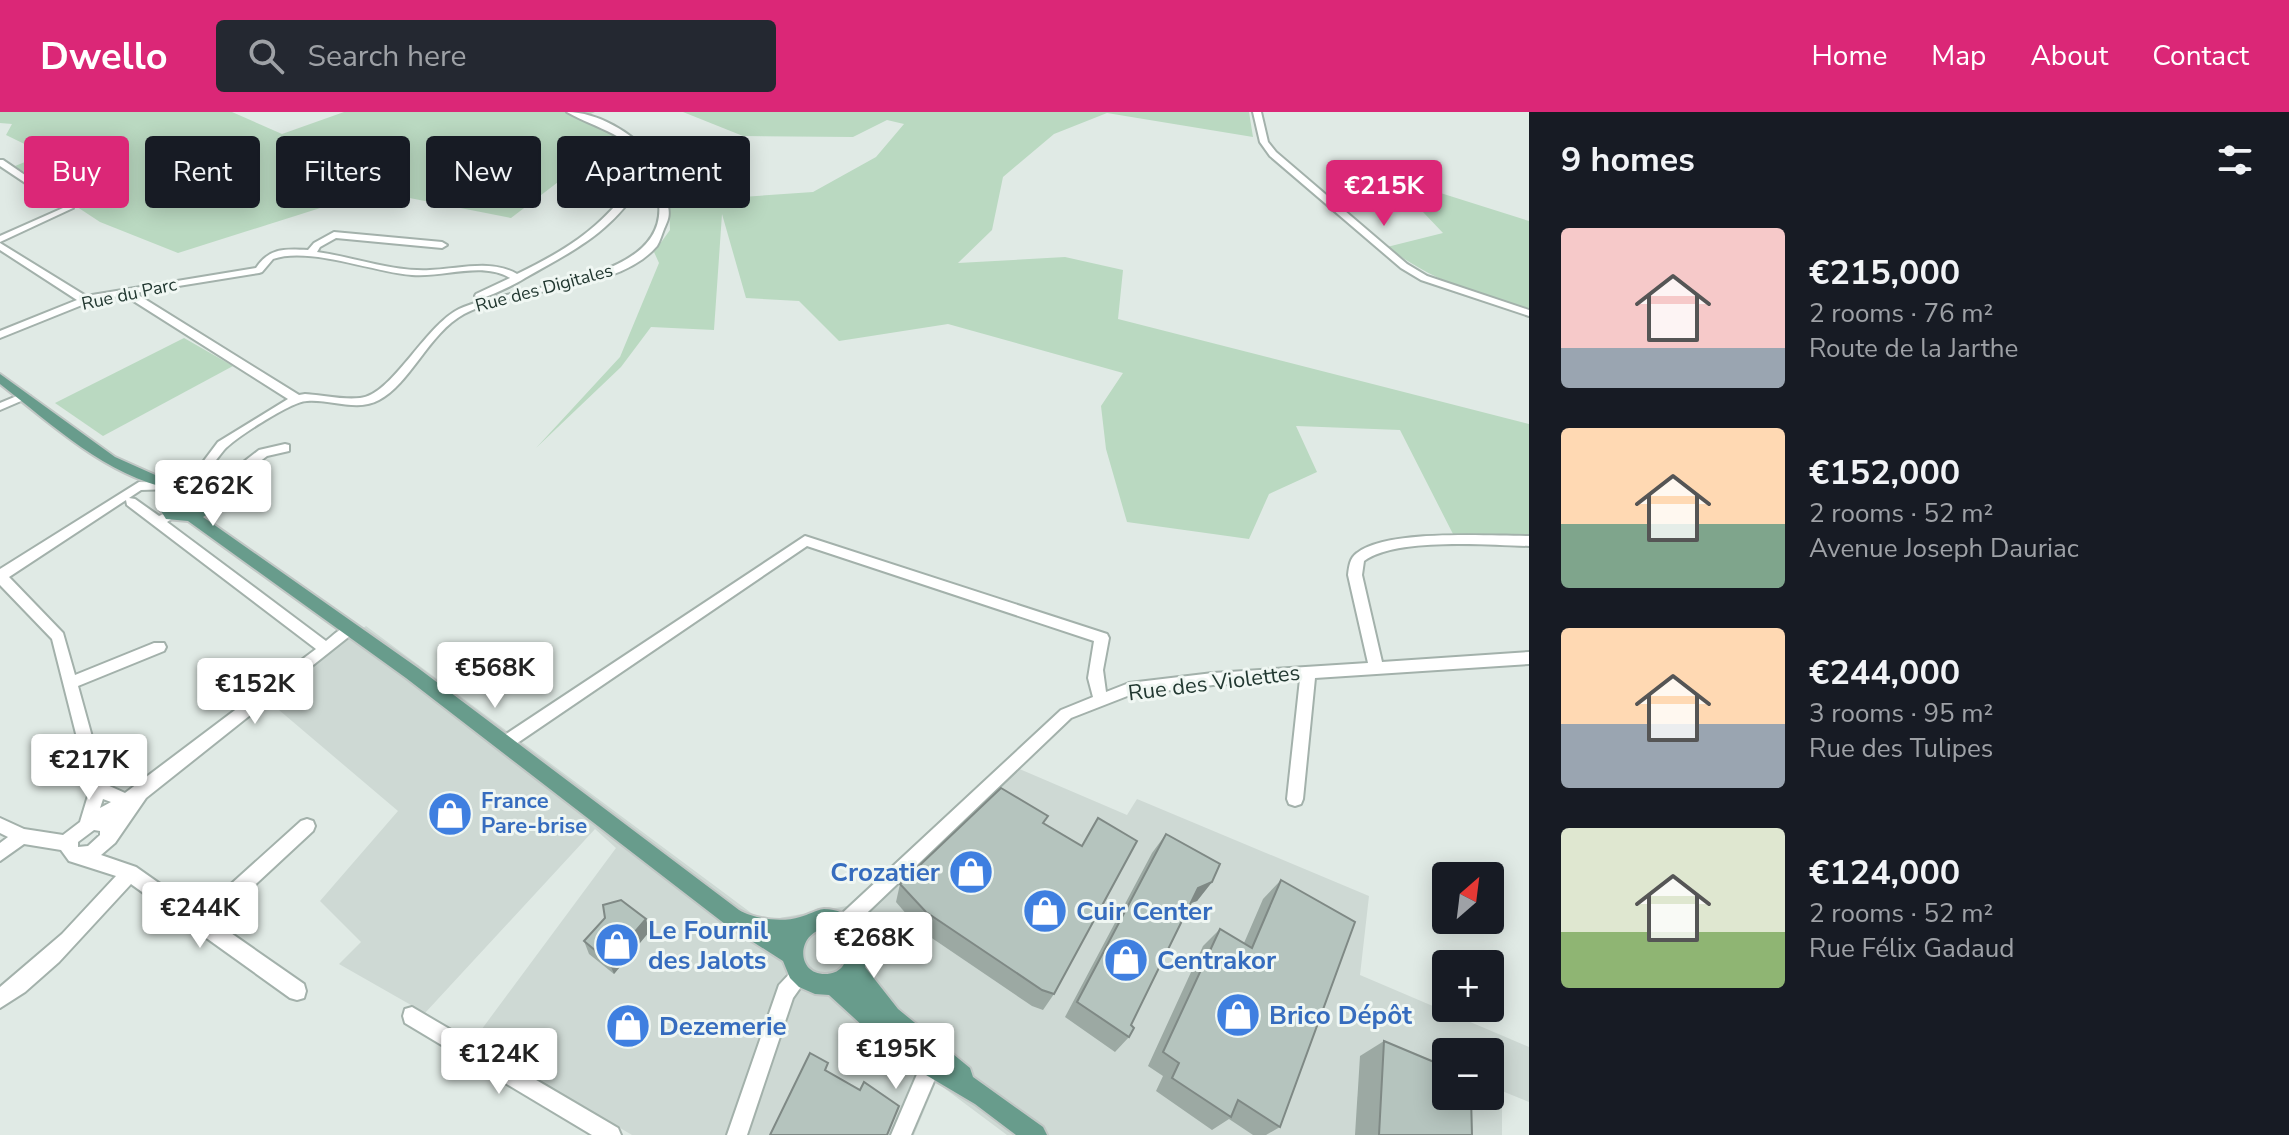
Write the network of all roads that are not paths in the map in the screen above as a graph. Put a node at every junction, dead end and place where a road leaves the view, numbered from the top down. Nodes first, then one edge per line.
1 (571, 112) edge
2 (1257, 112) edge
3 (623, 136) edge
4 (0, 162) edge
5 (5, 170) edge
6 (620, 208) edge
7 (664, 208) edge
8 (0, 239) edge
9 (442, 245) dead end
10 (0, 246) edge
11 (310, 255) junction
12 (518, 279) junction
13 (126, 292) junction
14 (85, 300) junction
15 (475, 306) junction
16 (1529, 313) edge
17 (0, 335) edge
18 (0, 378) edge
19 (24, 396) junction
20 (297, 399) junction
21 (0, 407) edge
22 (285, 448) dead end
23 (118, 465) junction
24 (199, 488) junction
25 (144, 489) junction
26 (126, 500) junction
27 (167, 506) junction
28 (208, 508) junction
29 (191, 516) junction
30 (228, 540) junction
31 (1529, 541) edge
32 (1, 574) edge
33 (349, 631) junction
34 (159, 647) dead end
35 (325, 648) junction
36 (1529, 658) edge
37 (1376, 667) junction
38 (1308, 672) junction
39 (71, 683) junction
40 (1103, 700) junction
41 (505, 743) junction
42 (98, 789) junction
43 (133, 797) junction
44 (1295, 799) dead end
45 (90, 823) junction
46 (0, 825) edge
47 (307, 826) dead end
48 (22, 836) junction
49 (107, 840) junction
50 (74, 850) junction
51 (0, 853) edge
52 (130, 873) junction
53 (732, 917) junction
54 (200, 924) junction
55 (842, 925) junction
56 (802, 927) junction
57 (797, 965) junction
58 (854, 969) junction
59 (833, 984) junction
60 (297, 991) dead end
61 (0, 999) edge
62 (412, 1016) dead end
63 (931, 1065) junction
64 (983, 1096) junction
65 (611, 1135) edge
66 (737, 1135) edge
67 (901, 1135) edge
68 (1035, 1135) edge

1 - 3 street
2 - 16 street
4 - 5 street
5 - 8 street
6 - 12 street
7 - 15 street, Rue des Digitales
9 - 11 street
10 - 14 street
11 - 12 street, Rue du Parc
11 - 13 street, Rue du Parc
12 - 15 street
13 - 14 street, Rue du Parc
13 - 20 street
14 - 17 street, Rue du Parc
15 - 20 street, Rue des Digitales
18 - 19 main road
19 - 21 street
19 - 23 main road
20 - 24 street
22 - 24 street
23 - 25 main road
23 - 27 main road
24 - 27 main road
24 - 28 main road
25 - 26 street
25 - 27 main road
26 - 27 street
26 - 32 street
27 - 29 main road
27 - 35 street
28 - 29 main road
28 - 30 main road
29 - 30 main road
30 - 33 main road
31 - 37 street
32 - 39 street
33 - 35 street
33 - 41 main road
34 - 39 street
35 - 43 street
36 - 37 street, Rue des Violettes
37 - 38 street, Rue des Violettes
38 - 40 street, Rue des Violettes
38 - 44 street
39 - 42 street
40 - 41 street
40 - 55 street, Rue des Violettes
41 - 53 main road
42 - 43 street
42 - 45 street
43 - 45 street
43 - 49 street
45 - 49 street
45 - 50 street
46 - 48 street
47 - 54 street
48 - 50 street
48 - 51 street
49 - 50 street
49 - 52 street
50 - 52 street
52 - 54 street
52 - 61 street
53 - 56 main road
53 - 57 main road
54 - 60 street
55 - 56 main road
55 - 58 main road
56 - 57 main road
57 - 59 main road
57 - 66 street
58 - 59 main road
58 - 64 main road
59 - 63 main road
62 - 65 street
63 - 64 main road
63 - 67 street
64 - 68 main road

